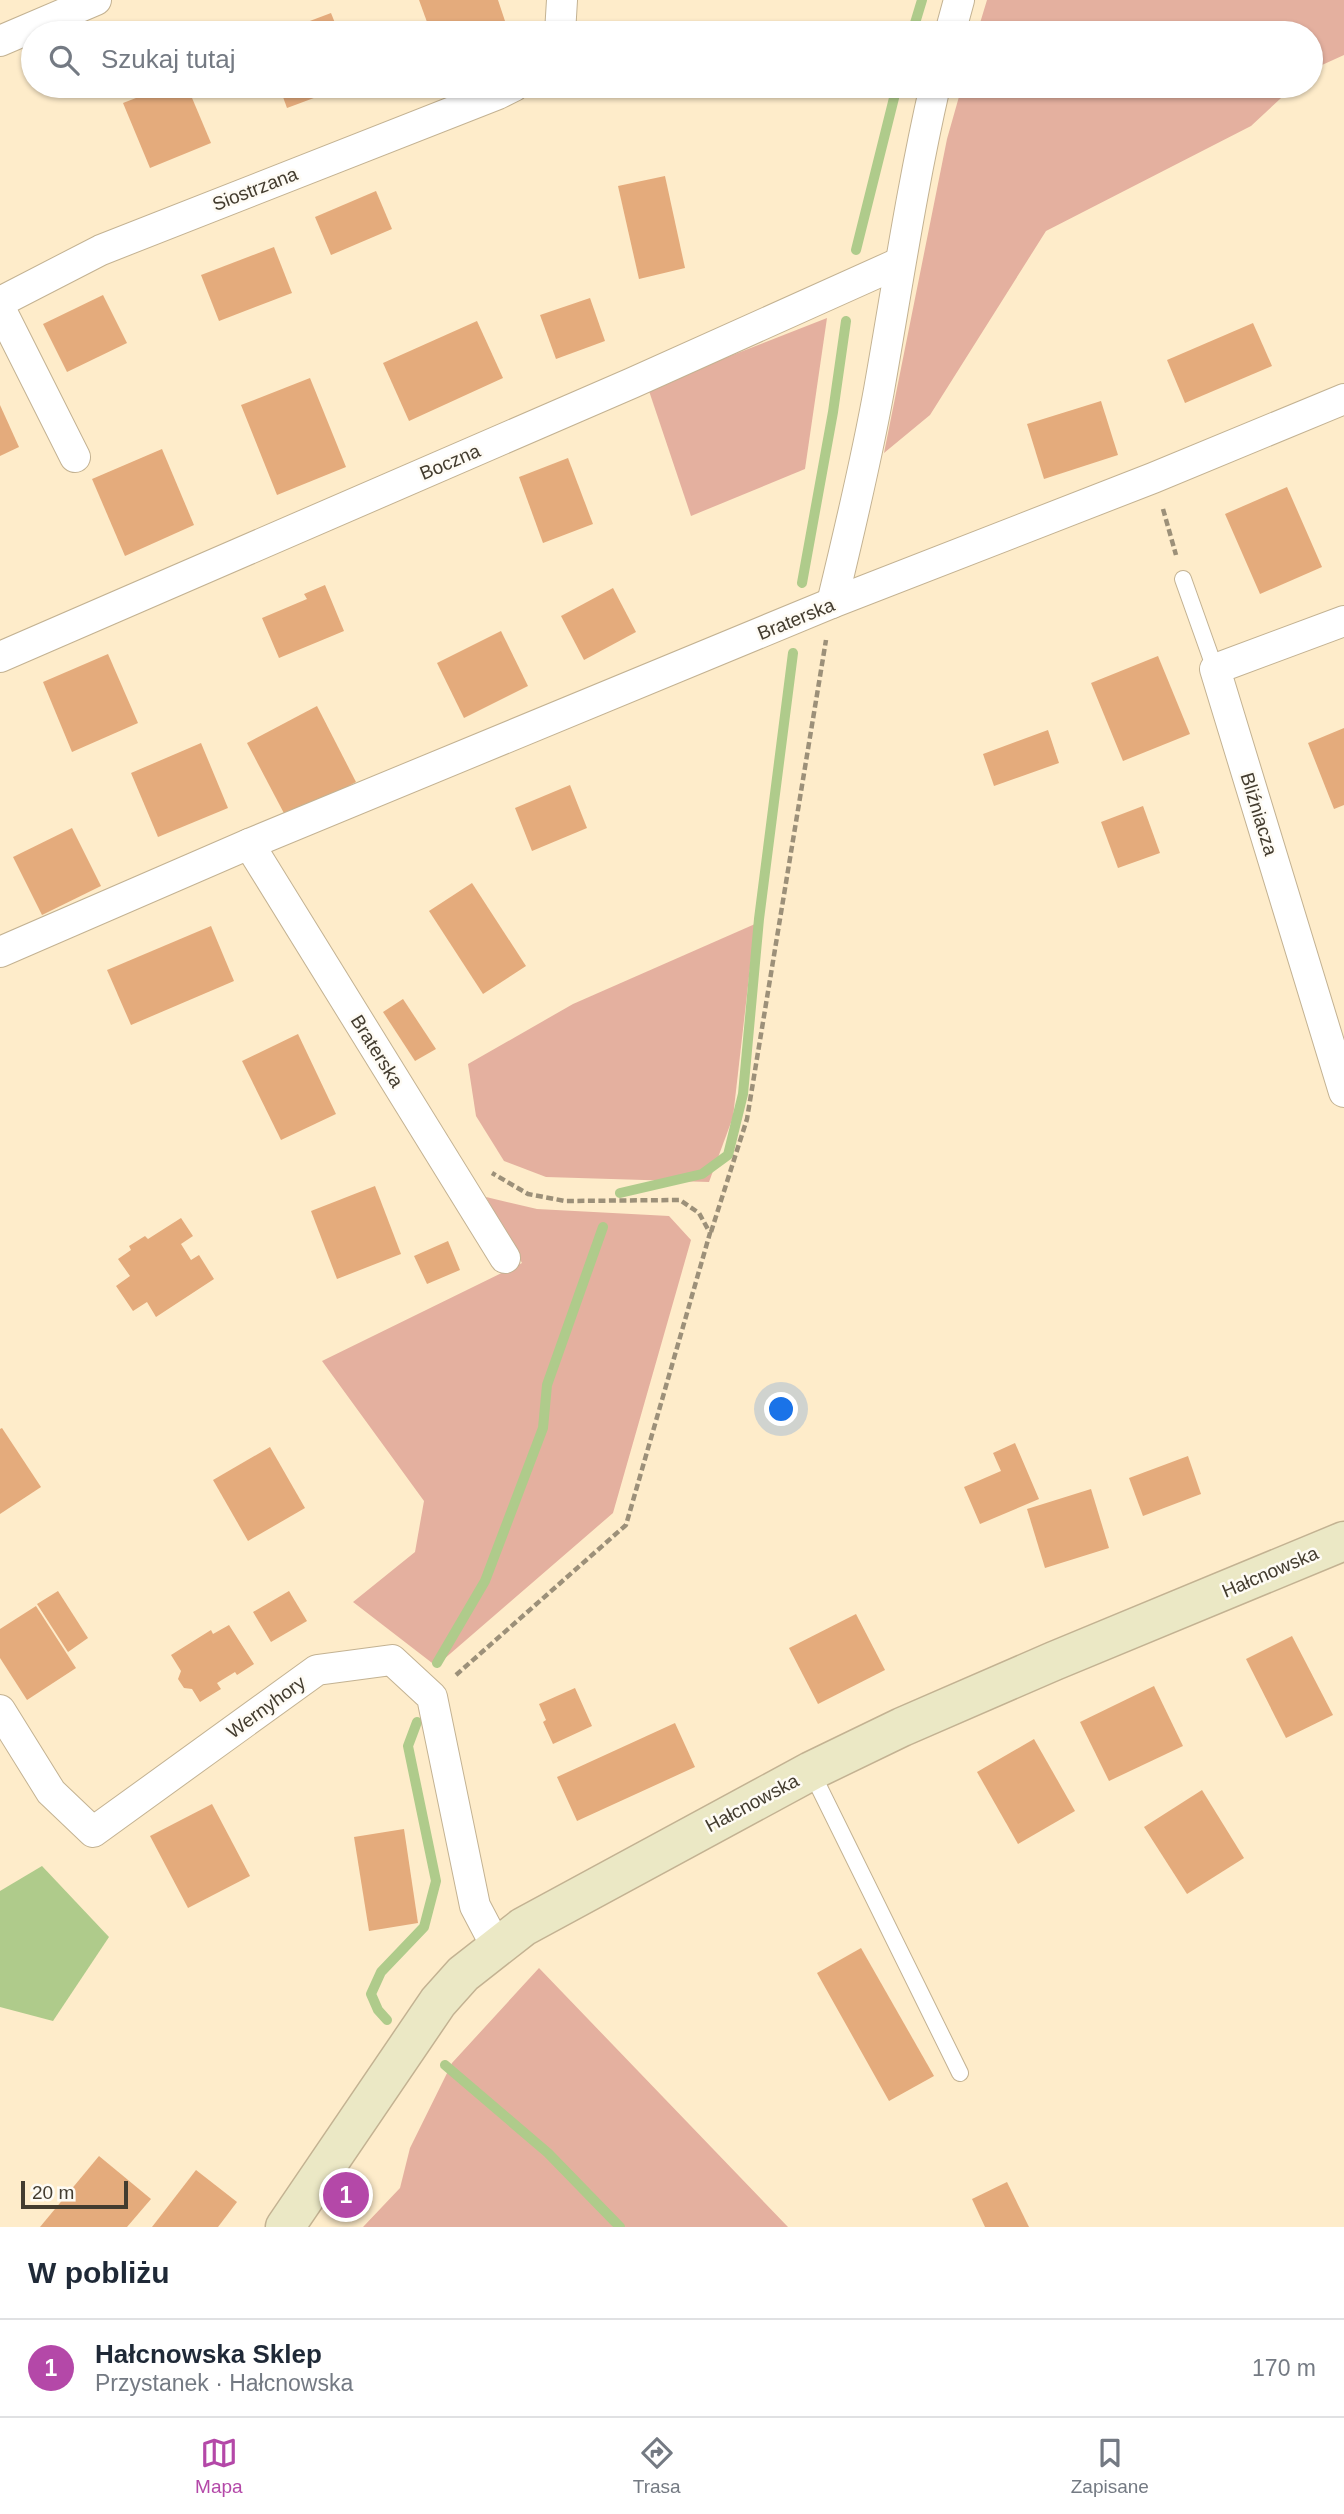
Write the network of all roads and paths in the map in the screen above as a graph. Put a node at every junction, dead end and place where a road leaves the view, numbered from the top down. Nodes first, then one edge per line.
1 (96, 0) edge
2 (562, 0) edge
3 (959, 0) edge
4 (47, 21) edge
5 (560, 21) edge
6 (953, 21) edge
7 (21, 32) edge
8 (0, 41) edge
9 (488, 98) edge
10 (933, 98) edge
11 (899, 264) junction
12 (0, 302) edge
13 (0, 308) edge
14 (1344, 399) edge
15 (75, 457) dead end
16 (1153, 478) junction
17 (1183, 579) joint
18 (832, 603) junction
19 (1344, 621) edge
20 (0, 657) edge
21 (1215, 669) junction
22 (249, 844) junction
23 (0, 952) edge
24 (1344, 1092) edge
25 (447, 1164) junction
26 (710, 1233) junction
27 (505, 1258) dead end
28 (1344, 1541) edge
29 (432, 1697) junction
30 (0, 1710) edge
31 (811, 1772) junction
32 (496, 1946) junction
33 (960, 2073) dead end
34 (285, 2227) edge

1 - 4 street
2 - 5 street
3 - 6 street
7 - 8 street
9 - 12 street, Siostrzana
10 - 11 street
11 - 18 street
11 - 20 street, Boczna
13 - 15 street
14 - 16 street, Braterska
16 - 17 path
16 - 18 street, Braterska
17 - 21 lane
18 - 22 street, Braterska
18 - 26 path
19 - 21 street
21 - 24 street, Bliźniacza
22 - 23 street, Braterska
22 - 25 street, Braterska
25 - 26 path
25 - 27 street, Braterska
26 - 29 path
28 - 31 street, Hałcnowska
29 - 30 street, Wernyhory
29 - 32 street
31 - 32 street, Hałcnowska
31 - 33 lane
32 - 34 street, Hałcnowska

